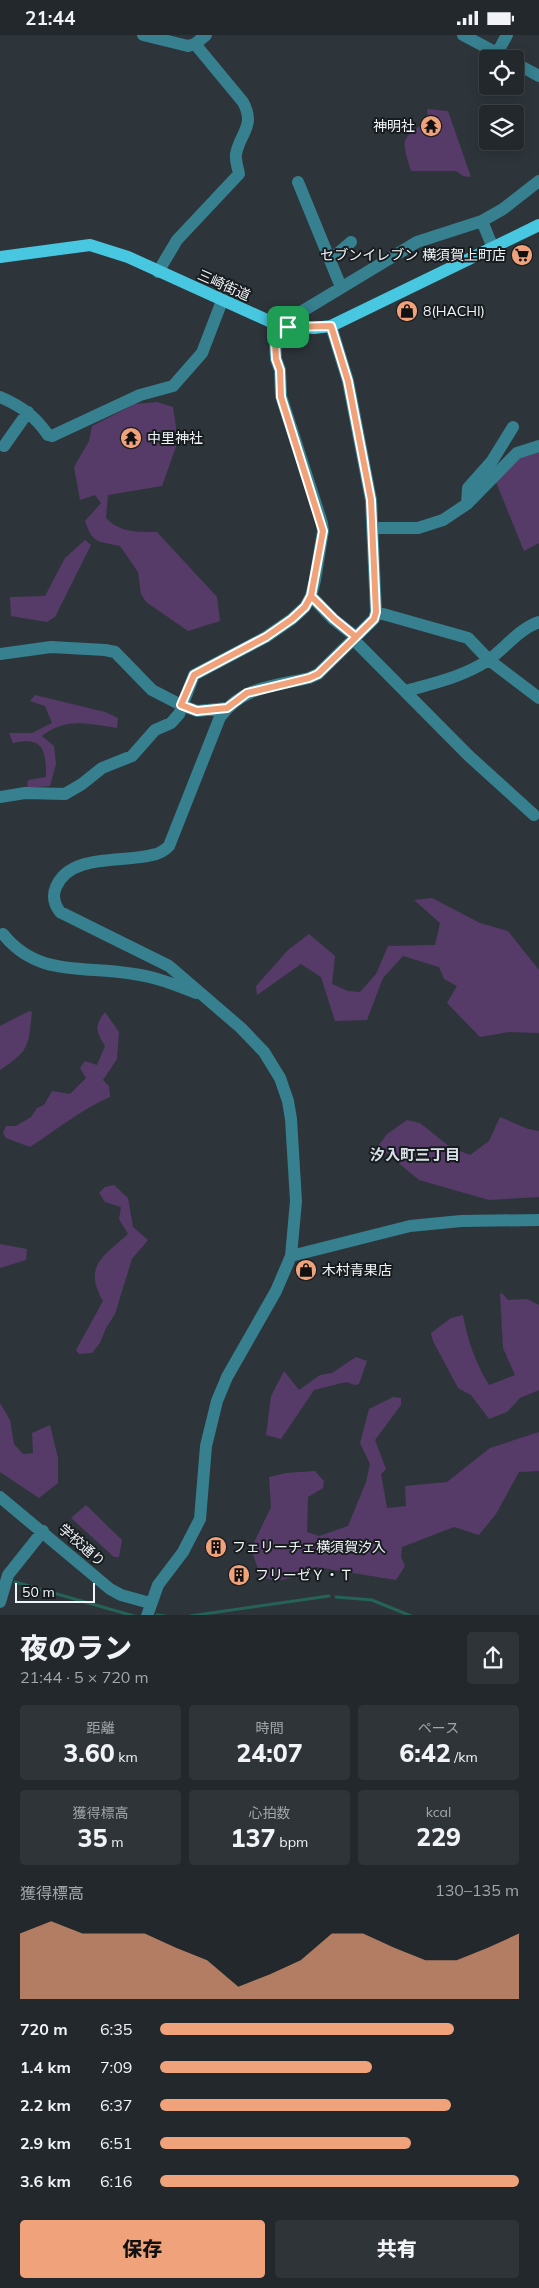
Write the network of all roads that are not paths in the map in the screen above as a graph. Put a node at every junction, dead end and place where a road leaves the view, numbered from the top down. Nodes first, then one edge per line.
1 (143, 35) edge
2 (206, 35) edge
3 (463, 35) edge
4 (506, 35) edge
5 (195, 44) junction
6 (491, 50) edge
7 (503, 50) edge
8 (524, 68) edge
9 (539, 76) edge
10 (539, 181) edge
11 (298, 182) dead end
12 (482, 221) junction
13 (539, 225) edge
14 (351, 242) dead end
15 (493, 248) junction
16 (0, 257) edge
17 (330, 260) junction
18 (158, 272) junction
19 (341, 287) junction
20 (222, 301) junction
21 (274, 324) junction
22 (331, 326) junction
23 (288, 327) junction
24 (0, 397) edge
25 (28, 412) junction
26 (513, 427) dead end
27 (539, 446) edge
28 (4, 447) dead end
29 (467, 504) junction
30 (373, 528) junction
31 (311, 596) junction
32 (376, 612) junction
33 (539, 621) edge
34 (355, 639) junction
35 (0, 654) edge
36 (489, 660) junction
37 (406, 691) junction
38 (539, 697) edge
39 (181, 705) junction
40 (227, 708) junction
41 (0, 797) edge
42 (534, 815) dead end
43 (3, 934) dead end
44 (204, 996) junction
45 (539, 1220) edge
46 (291, 1257) junction
47 (3, 1503) edge
48 (43, 1531) junction
49 (0, 1602) edge
50 (150, 1603) junction
51 (147, 1615) edge

1 - 5 street
2 - 5 street
3 - 6 street
4 - 7 street
5 - 18 street
8 - 9 street
10 - 12 street
11 - 17 street
12 - 15 street
12 - 19 street
13 - 15 main road, 三崎街道
14 - 17 street
15 - 22 main road, 三崎街道
16 - 18 main road, 三崎街道
17 - 19 street
18 - 20 main road, 三崎街道
19 - 23 street
20 - 21 main road, 三崎街道
20 - 25 street
21 - 23 main road, 三崎街道
21 - 31 street
22 - 23 main road, 三崎街道
22 - 30 street
24 - 25 street
25 - 28 street
26 - 29 street
27 - 29 street
29 - 30 street
30 - 32 street
31 - 34 street
31 - 39 street
32 - 34 street
32 - 36 street
33 - 36 street
34 - 37 street
34 - 40 street
35 - 39 street
36 - 37 street
36 - 38 street
37 - 42 street
39 - 40 street
39 - 41 street
40 - 44 street
43 - 44 street
44 - 46 street
45 - 46 street
46 - 50 street
47 - 48 street, 学校通り
48 - 49 street
48 - 50 street, 学校通り
50 - 51 street

